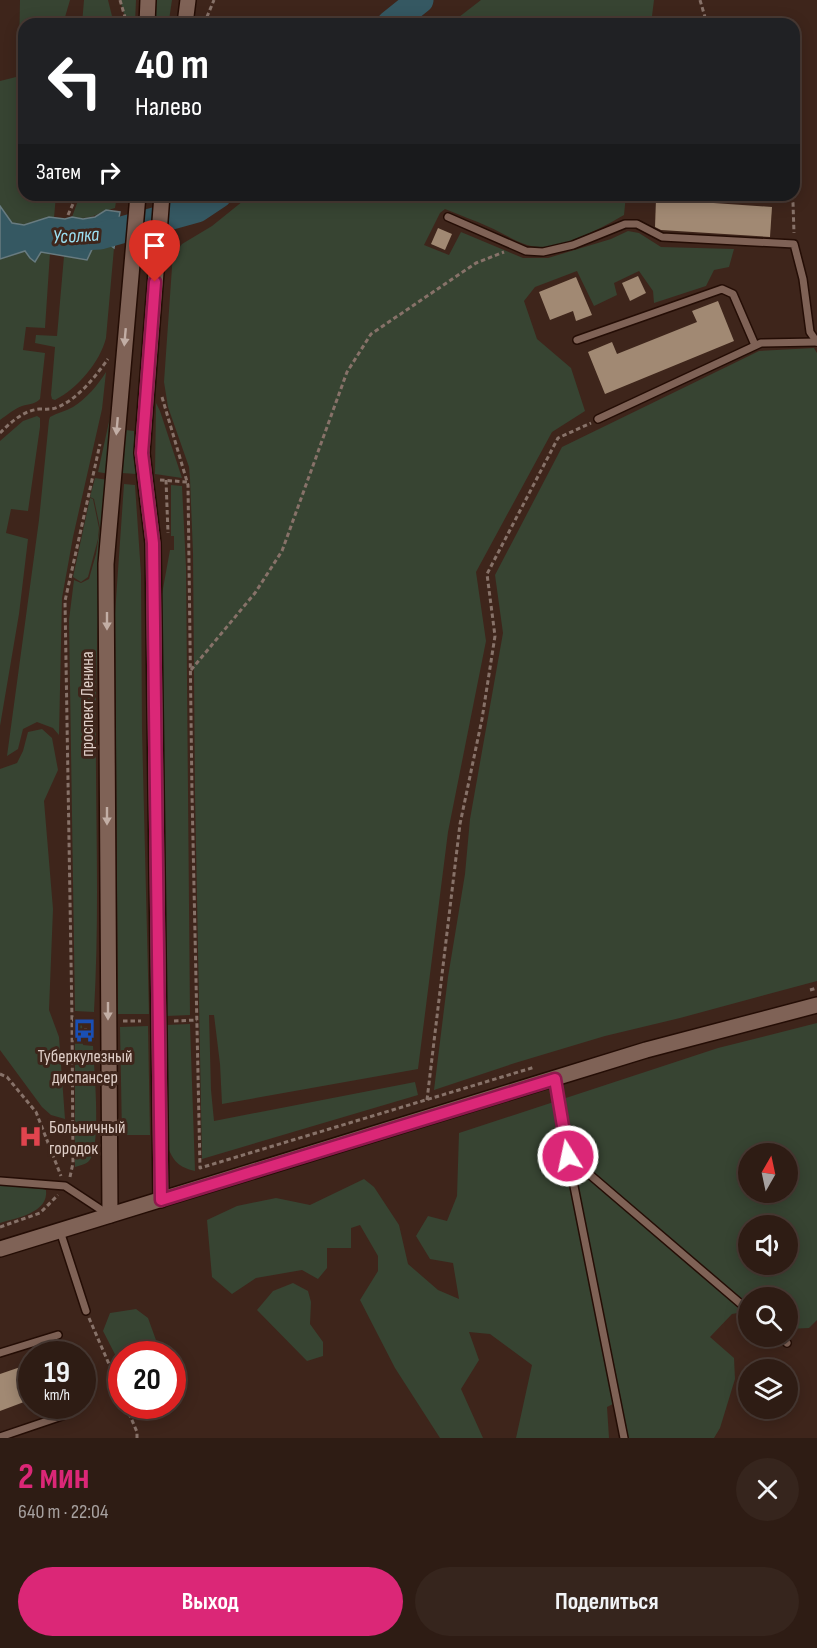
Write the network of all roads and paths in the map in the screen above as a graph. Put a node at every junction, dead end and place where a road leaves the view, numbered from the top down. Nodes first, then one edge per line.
1 (120, 0) edge
2 (148, 0) edge
3 (188, 0) edge
4 (214, 0) edge
5 (700, 0) edge
6 (125, 18) edge
7 (147, 18) edge
8 (186, 18) edge
9 (206, 18) edge
10 (705, 18) edge
11 (74, 201) edge
12 (137, 201) edge
13 (162, 201) edge
14 (792, 201) edge
15 (68, 215) dead end
16 (448, 218) dead end
17 (794, 244) junction
18 (517, 247) junction
19 (577, 340) dead end
20 (817, 342) edge
21 (755, 345) junction
22 (110, 356) dead end
23 (162, 397) dead end
24 (598, 419) joint
25 (0, 433) edge
26 (101, 442) dead end
27 (160, 480) dead end
28 (166, 480) junction
29 (187, 482) junction
30 (168, 537) dead end
31 (190, 672) junction
32 (817, 1005) edge
33 (72, 1020) junction
34 (197, 1020) junction
35 (121, 1021) dead end
36 (141, 1021) dead end
37 (174, 1021) dead end
38 (85, 1040) dead end
39 (0, 1074) edge
40 (555, 1079) junction
41 (427, 1100) dead end
42 (568, 1156) junction
43 (200, 1168) dead end
44 (0, 1181) edge
45 (65, 1186) junction
46 (161, 1200) junction
47 (110, 1215) junction
48 (0, 1227) edge
49 (60, 1231) junction
50 (0, 1249) edge
51 (738, 1301) edge
52 (86, 1311) joint
53 (58, 1335) dead end
54 (0, 1353) edge
55 (108, 1362) edge
56 (53, 1419) edge
57 (132, 1419) edge
58 (0, 1437) edge
59 (137, 1438) edge
60 (624, 1438) edge

1 - 6 path
2 - 7 street
3 - 8 street
4 - 9 path
5 - 10 path
11 - 15 path
12 -> 47 street, проспект Ленина
13 - 46 street
14 - 17 path
16 - 18 lane
17 - 18 lane
17 - 20 lane
18 - 31 path
19 - 21 lane
20 - 21 lane
21 - 24 lane
22 - 25 path
23 - 29 path
24 - 41 path
26 - 33 path
27 - 28 path
28 - 29 path
28 - 30 path
29 - 31 path
31 - 34 path
32 - 40 street
33 - 38 path
33 - 45 path
34 - 37 path
34 - 43 path
35 - 36 path
39 - 45 path
40 - 42 lane
40 - 46 street
42 - 51 lane
42 - 60 lane
44 - 45 lane
45 - 47 lane
45 - 48 path
46 - 47 street
47 - 49 street
49 - 50 street
49 - 52 lane
52 - 55 path
53 - 54 lane
56 - 58 lane
57 - 59 path

